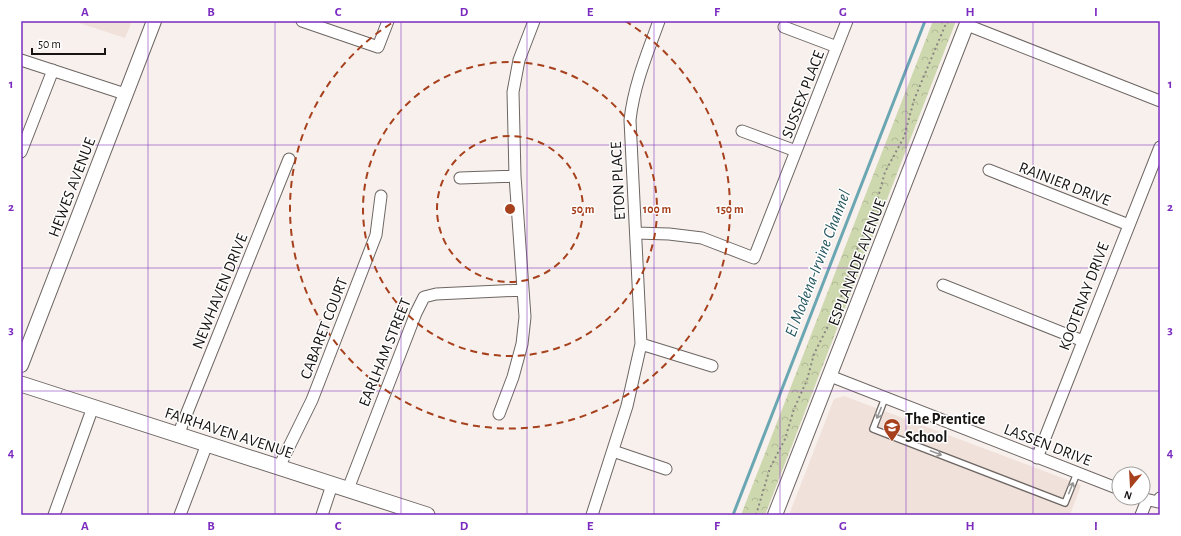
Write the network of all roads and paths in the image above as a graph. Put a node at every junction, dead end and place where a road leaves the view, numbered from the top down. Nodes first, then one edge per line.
1 (302, 21) edge
2 (388, 21) edge
3 (534, 21) edge
4 (659, 21) edge
5 (847, 21) edge
6 (947, 21) edge
7 (150, 22) edge
8 (968, 23) edge
9 (784, 27) dead end
10 (837, 47) junction
11 (21, 60) edge
12 (53, 70) junction
13 (125, 94) junction
14 (1160, 100) edge
15 (742, 131) dead end
16 (1160, 147) edge
17 (796, 151) junction
18 (21, 152) edge
19 (289, 159) dead end
20 (989, 170) dead end
21 (515, 176) junction
22 (460, 178) dead end
23 (381, 196) dead end
24 (1128, 225) junction
25 (636, 233) junction
26 (943, 285) dead end
27 (523, 290) junction
28 (1083, 341) junction
29 (641, 344) junction
30 (21, 365) edge
31 (712, 366) dead end
32 (830, 376) junction
33 (21, 384) edge
34 (885, 398) junction
35 (93, 407) junction
36 (499, 414) dead end
37 (178, 435) junction
38 (207, 444) junction
39 (613, 451) junction
40 (1037, 458) junction
41 (279, 467) junction
42 (666, 469) dead end
43 (1077, 473) junction
44 (332, 484) junction
45 (1111, 487) edge
46 (348, 489) junction
47 (1147, 506) edge
48 (54, 515) edge
49 (180, 515) edge
50 (322, 515) edge
51 (427, 515) edge
52 (592, 515) edge
53 (756, 515) edge
54 (775, 515) edge
55 (1142, 515) edge

1 - 2 street
3 - 21 street
4 - 25 street, ETON PLACE
5 - 10 street, SUSSEX PLACE
6 - 53 path
7 - 13 street, HEWES AVENUE
8 - 14 street
8 - 32 street, ESPLANADE AVENUE
9 - 10 street, SUSSEX PLACE
10 - 17 street, SUSSEX PLACE
11 - 12 street
12 - 13 street
12 - 18 street
13 - 30 street, HEWES AVENUE
15 - 17 street, SUSSEX PLACE
16 - 24 street, KOOTENAY DRIVE
17 - 25 street, SUSSEX PLACE
19 - 37 street, NEWHAVEN DRIVE
20 - 24 street, RAINIER DRIVE
21 - 22 street
21 - 27 street
23 - 41 street, CABARET COURT
24 - 28 street, KOOTENAY DRIVE
25 - 29 street, ETON PLACE
26 - 28 street
27 - 36 street
27 - 46 street, EARLHAM STREET
28 - 40 street, KOOTENAY DRIVE
29 - 31 street
29 - 39 street, ETON PLACE
32 - 34 street, LASSEN DRIVE
32 - 54 street, ESPLANADE AVENUE
33 - 35 main road, FAIRHAVEN AVENUE
34 - 40 street, LASSEN DRIVE
34 -> 43 lane
35 - 37 main road, FAIRHAVEN AVENUE
35 - 48 street
37 - 38 main road, FAIRHAVEN AVENUE
38 - 41 main road, FAIRHAVEN AVENUE
38 - 49 street
39 - 42 street
39 - 52 street, ETON PLACE
40 - 43 street, LASSEN DRIVE
41 - 44 main road, FAIRHAVEN AVENUE
43 - 45 street, LASSEN DRIVE
44 - 46 main road, FAIRHAVEN AVENUE
44 - 50 street
46 - 51 main road, FAIRHAVEN AVENUE
47 - 55 street

